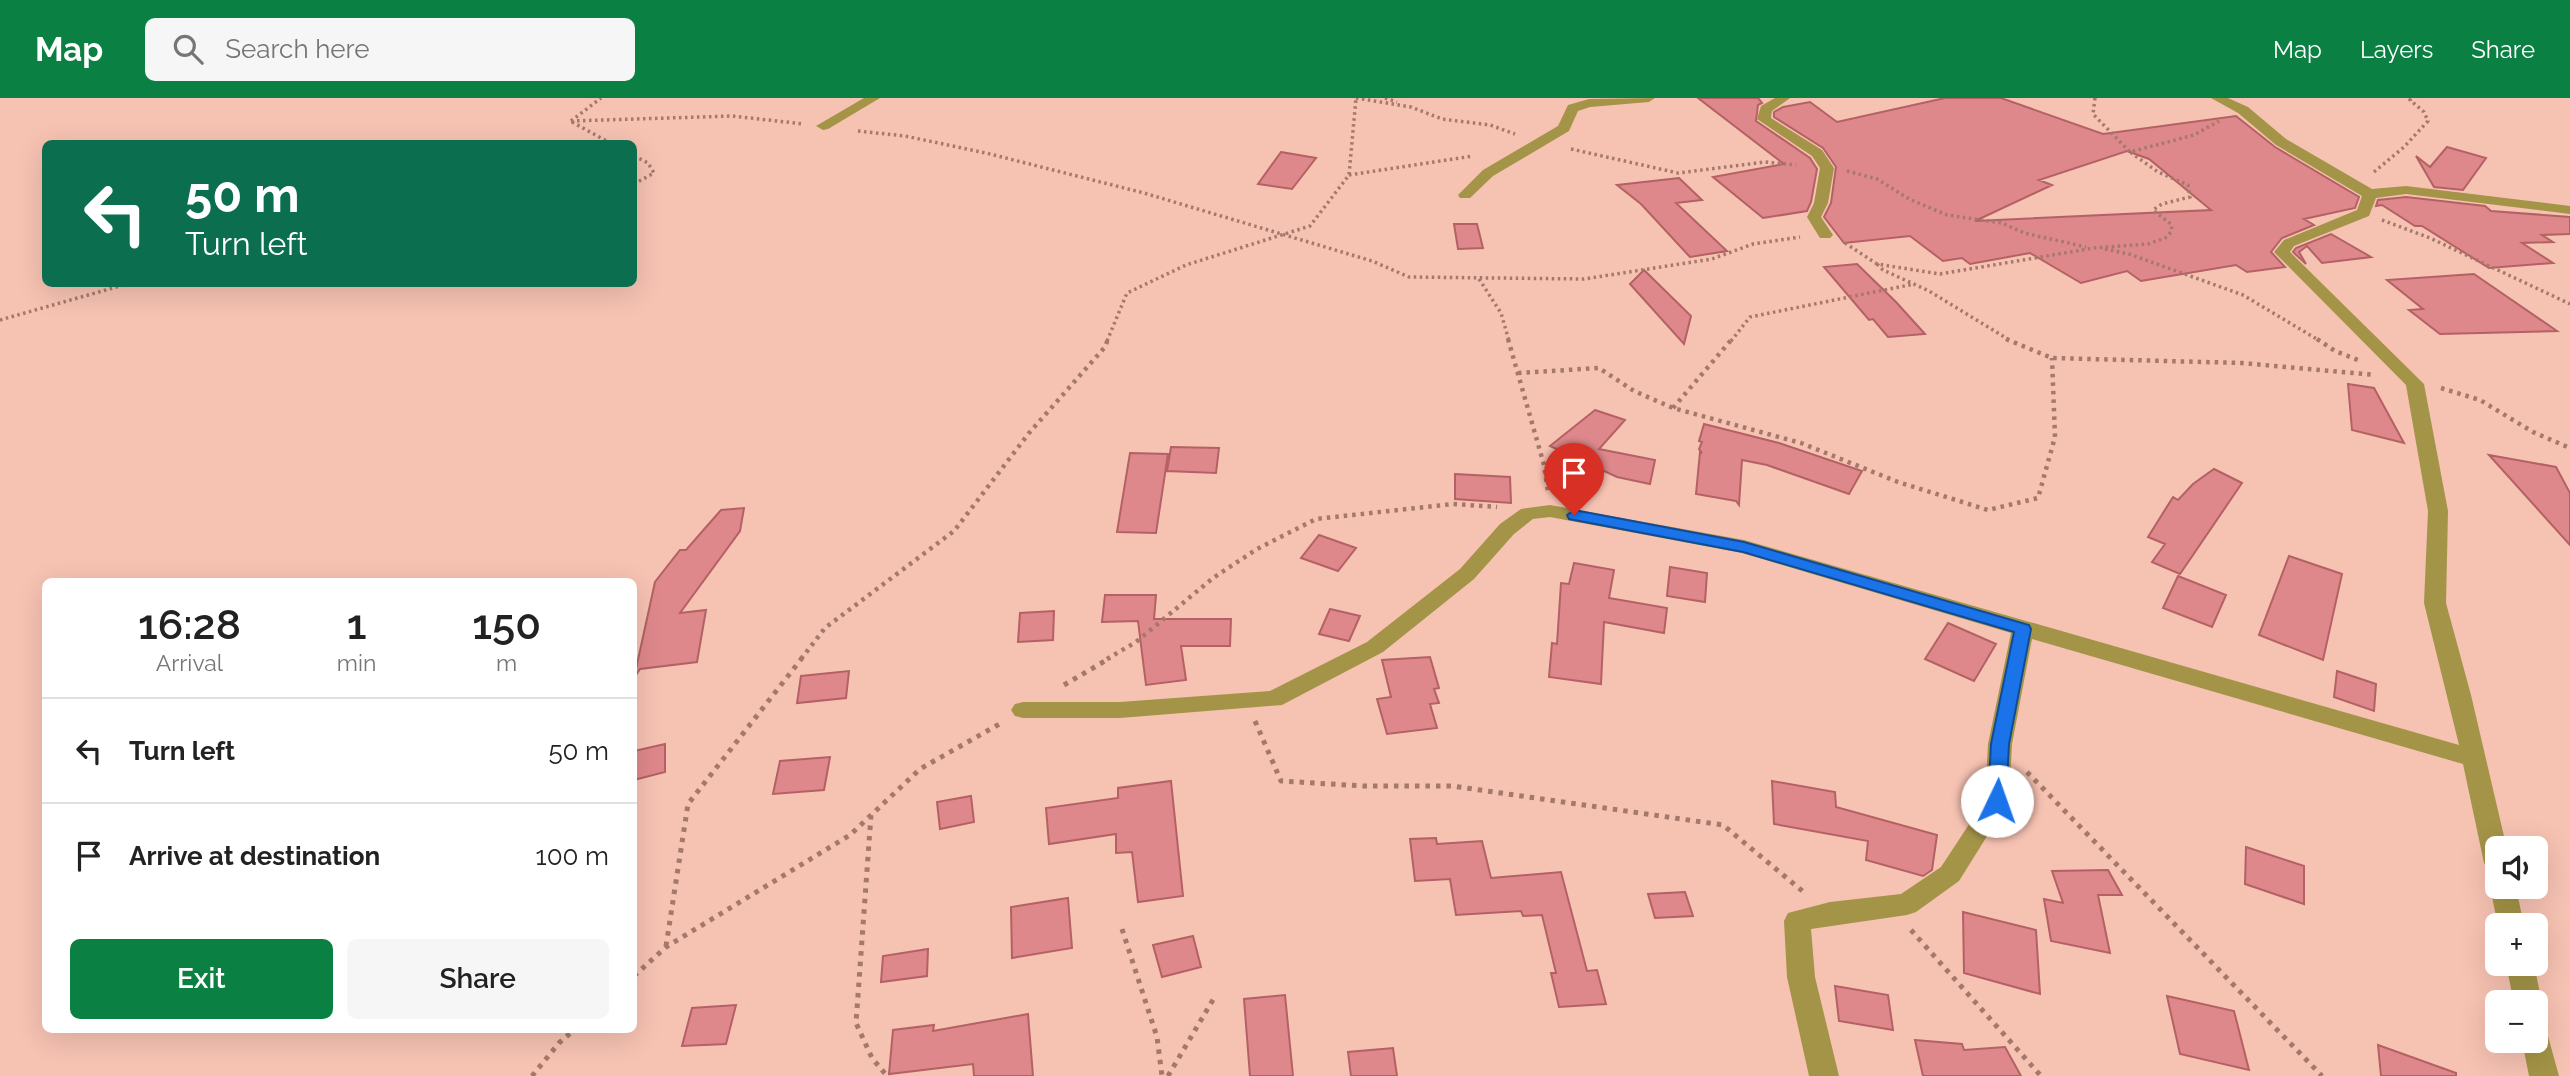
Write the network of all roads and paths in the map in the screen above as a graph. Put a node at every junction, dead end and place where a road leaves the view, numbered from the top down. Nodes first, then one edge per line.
1 (601, 98) edge
2 (874, 98) edge
3 (1356, 98) edge
4 (1385, 98) edge
5 (1649, 98) edge
6 (1784, 98) edge
7 (2095, 98) edge
8 (2217, 98) edge
9 (2412, 98) edge
10 (1411, 107) junction
11 (2243, 110) junction
12 (571, 121) junction
13 (823, 127) junction
14 (1546, 138) junction
15 (605, 140) edge
16 (2130, 152) junction
17 (1474, 156) dead end
18 (637, 158) edge
19 (1827, 168) junction
20 (1349, 175) junction
21 (637, 182) edge
22 (1465, 195) dead end
23 (2364, 197) junction
24 (2570, 210) edge
25 (1284, 234) junction
26 (1825, 235) junction
27 (2094, 248) junction
28 (1877, 264) junction
29 (1479, 278) junction
30 (1914, 284) junction
31 (116, 287) edge
32 (2570, 304) edge
33 (0, 320) edge
34 (2053, 358) junction
35 (1518, 373) junction
36 (2405, 374) junction
37 (1673, 408) junction
38 (2570, 449) edge
39 (1550, 511) junction
40 (2023, 629) junction
41 (1246, 701) junction
42 (1023, 710) junction
43 (2000, 744) junction
44 (2474, 758) junction
45 (872, 814) junction
46 (2491, 836) edge
47 (1889, 906) junction
48 (1830, 913) junction
49 (1122, 929) dead end
50 (666, 947) junction
51 (637, 973) edge
52 (1214, 998) dead end
53 (570, 1033) edge
54 (2539, 1053) edge
55 (532, 1076) edge
56 (887, 1076) edge
57 (1162, 1076) edge
58 (1168, 1076) edge
59 (1824, 1076) edge
60 (2041, 1076) edge
61 (2322, 1076) edge
62 (2544, 1076) edge

1 - 12 path
2 - 13 street
3 - 10 path
3 - 20 path
4 - 10 path
5 - 14 street
6 - 19 street
7 - 16 path
8 - 11 street
9 - 23 path
10 - 14 path
11 - 16 path
11 - 23 street
12 - 13 path
12 - 15 path
13 - 25 path
14 - 19 path
14 - 22 street
16 - 27 path
17 - 20 path
18 - 21 path
19 - 26 street
19 - 27 path
20 - 25 path
23 - 24 street
23 - 32 path
23 - 36 street
25 - 29 path
25 - 50 path
26 - 28 path
26 - 29 path
27 - 28 path
27 - 36 path
28 - 30 path
29 - 35 path
30 - 34 path
30 - 37 path
31 - 33 path
34 - 36 path
34 - 37 path
35 - 37 path
35 - 39 path
36 - 38 path
36 - 44 street
39 - 40 street
39 - 41 street
39 - 42 path
40 - 43 street
40 - 44 street
41 - 42 street
41 - 48 path
42 - 45 path
43 - 47 street
43 - 61 path
44 - 46 street
45 - 50 path
45 - 56 path
47 - 48 street
47 - 60 path
48 - 59 street
49 - 57 path
50 - 51 path
52 - 58 path
53 - 55 path
54 - 62 street

